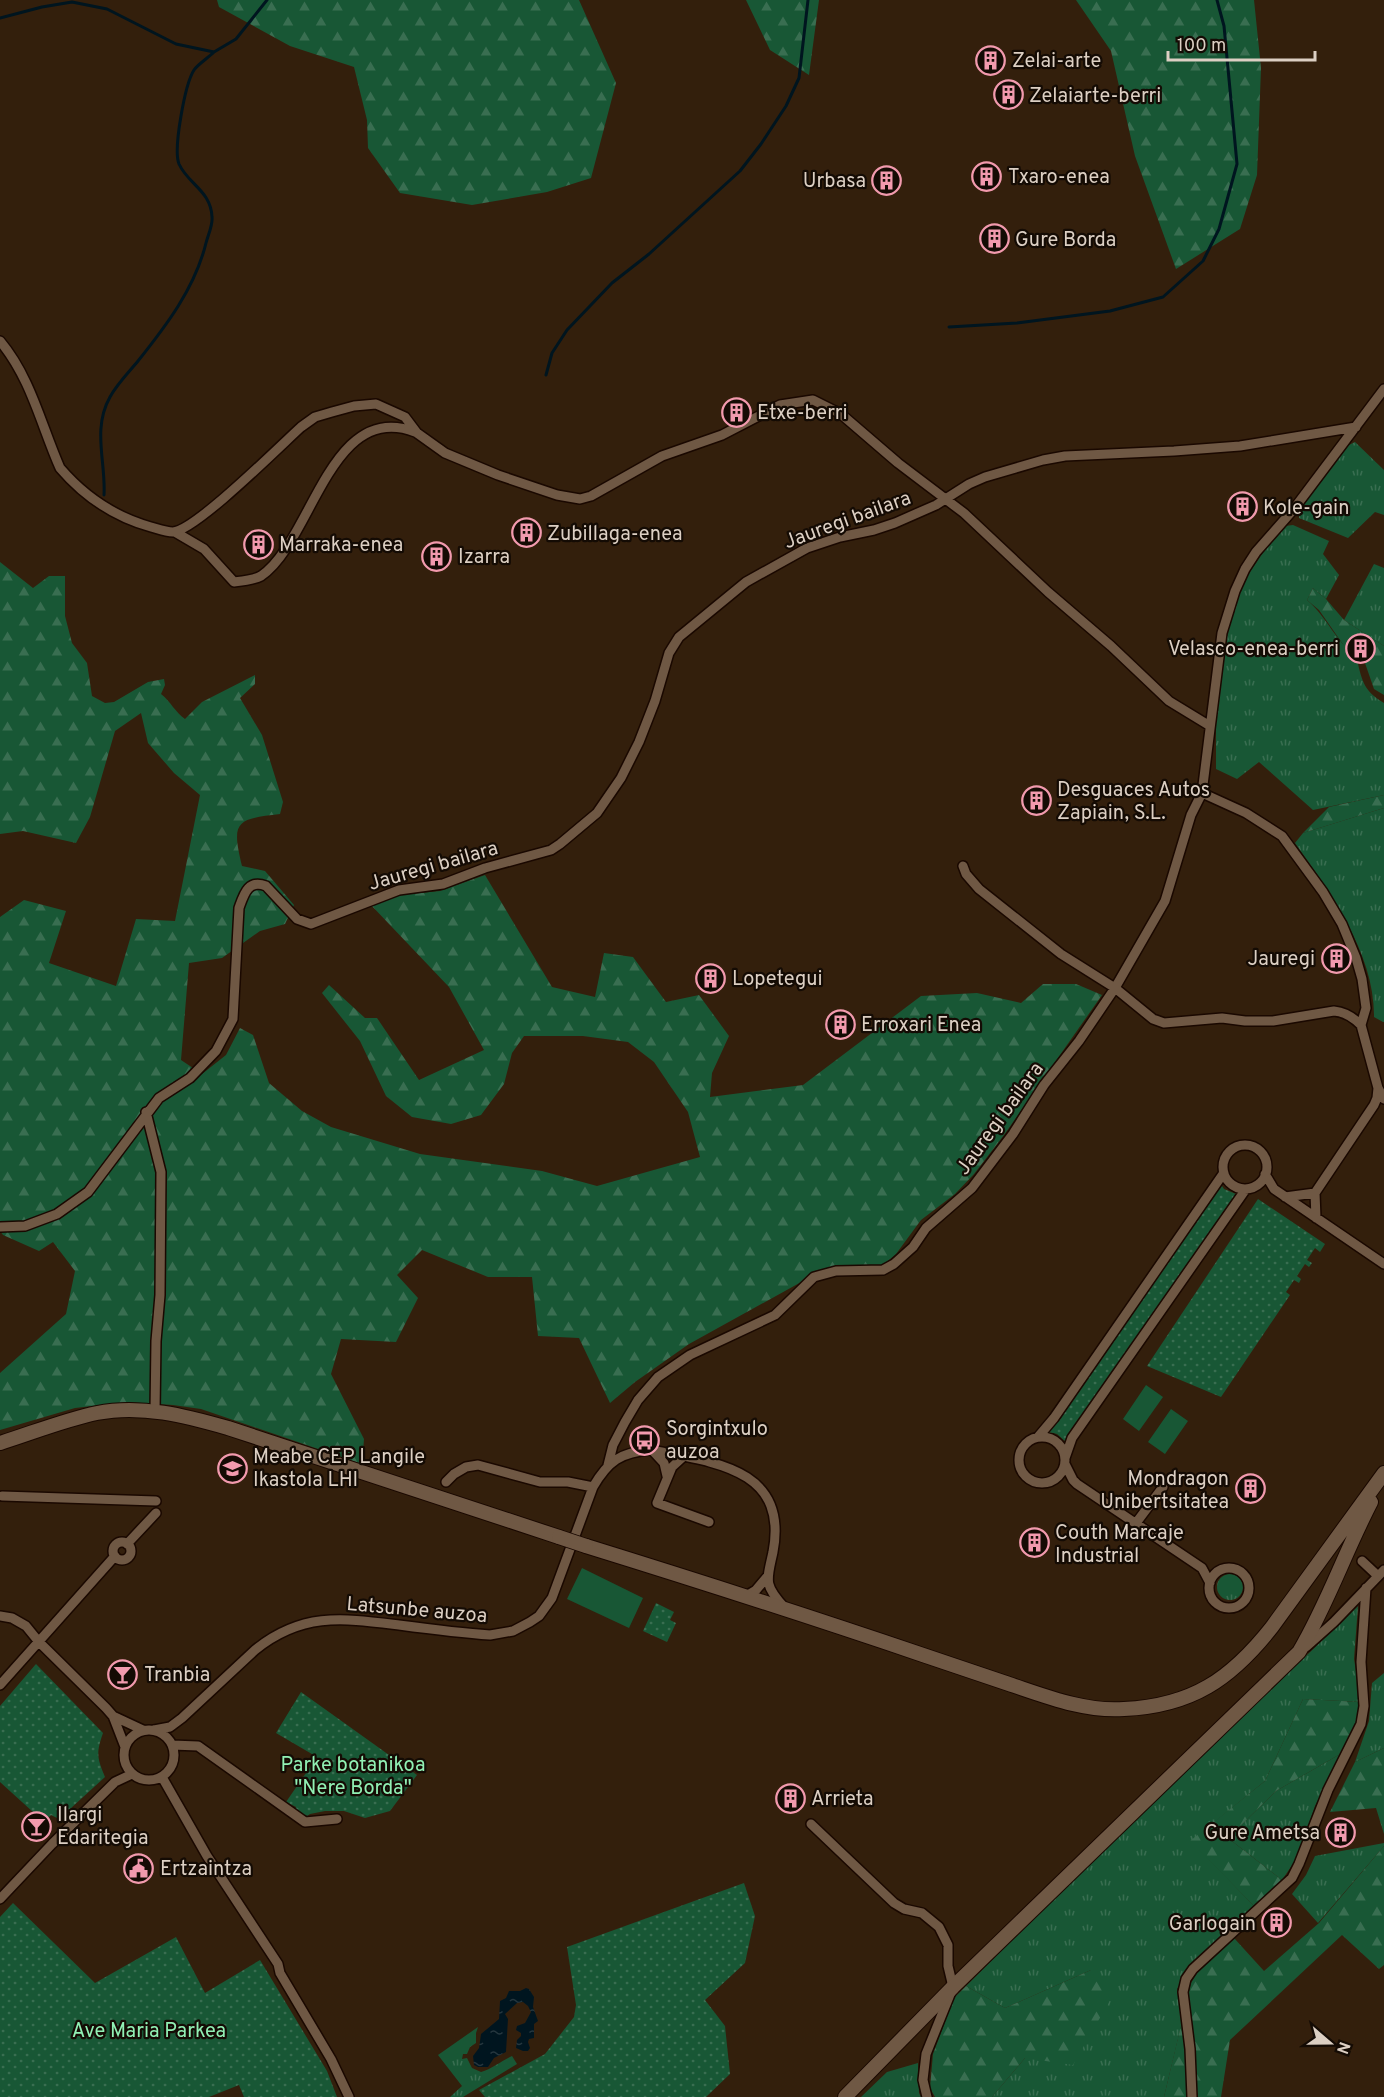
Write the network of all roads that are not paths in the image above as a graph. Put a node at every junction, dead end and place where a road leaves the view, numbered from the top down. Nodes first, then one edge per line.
1 (0, 342) edge
2 (1384, 389) edge
3 (1356, 427) junction
4 (417, 433) junction
5 (945, 498) junction
6 (175, 532) junction
7 (1210, 726) junction
8 (1202, 793) junction
9 (963, 866) dead end
10 (1115, 988) junction
11 (1360, 1024) junction
12 (1379, 1102) edge
13 (1384, 1110) edge
14 (146, 1112) junction
15 (1223, 1174) junction
16 (1265, 1174) junction
17 (1256, 1185) junction
18 (1272, 1187) junction
19 (1246, 1189) junction
20 (1314, 1193) junction
21 (1285, 1197) junction
22 (1316, 1218) junction
23 (0, 1227) edge
24 (1384, 1264) edge
25 (155, 1411) junction
26 (1038, 1437) junction
27 (0, 1443) edge
28 (651, 1450) junction
29 (684, 1456) junction
30 (1065, 1461) junction
31 (608, 1465) junction
32 (1384, 1473) edge
33 (667, 1476) junction
34 (1053, 1480) junction
35 (1073, 1480) junction
36 (1384, 1481) edge
37 (446, 1482) dead end
38 (593, 1487) junction
39 (1162, 1487) dead end
40 (2, 1496) dead end
41 (156, 1501) dead end
42 (156, 1513) dead end
43 (709, 1522) dead end
44 (1136, 1523) junction
45 (1362, 1561) dead end
46 (1202, 1568) junction
47 (1222, 1570) junction
48 (1381, 1573) edge
49 (767, 1577) junction
50 (1210, 1583) junction
51 (1365, 1588) junction
52 (746, 1596) junction
53 (786, 1609) junction
54 (0, 1616) edge
55 (39, 1642) junction
56 (1299, 1652) junction
57 (0, 1685) edge
58 (113, 1716) junction
59 (143, 1730) junction
60 (154, 1730) junction
61 (172, 1745) junction
62 (125, 1747) junction
63 (132, 1774) junction
64 (162, 1777) junction
65 (337, 1819) dead end
66 (812, 1824) dead end
67 (0, 1899) edge
68 (953, 1987) junction
69 (349, 2096) edge
70 (845, 2097) edge
71 (927, 2097) edge
72 (1192, 2097) edge

1 - 6 street
2 - 3 street, Jauregi bailara
3 - 5 street, Jauregi bailara
3 - 7 street, Jauregi bailara
4 - 5 street, Jauregi bailara
4 - 6 street, Jauregi bailara
4 - 6 street
5 - 7 street, Jauregi bailara
5 - 14 street, Jauregi bailara
7 - 8 street, Jauregi bailara
8 - 10 street, Jauregi bailara
8 - 11 street
9 - 10 street
10 - 11 street
10 - 31 street, Jauregi bailara
11 - 12 street
12 - 13 street
12 - 20 street
14 - 23 street, Jauregi bailara
14 - 25 street
15 - 16 street
15 - 19 street
15 - 26 street
16 - 17 street
16 - 18 street
17 - 18 street
17 - 19 street
18 - 21 street
19 - 30 street
20 - 21 street
20 - 22 street
21 - 22 street
22 - 24 street
25 - 27 main road
25 - 52 main road, bridge
26 - 30 street
26 - 34 street
28 - 29 street
28 - 31 street
28 - 33 street
29 - 33 street
29 - 49 street
30 - 34 street
30 - 35 street
31 - 38 street, Latsunbe auzoa
32 - 53 main road
33 - 43 street
34 - 35 street
35 - 44 street
36 - 56 main road
37 - 38 street
38 - 60 street, Latsunbe auzoa
39 - 44 street
40 - 41 street
42 - 55 street
44 - 46 street
45 - 48 street
46 - 47 street
46 - 50 street
47 - 50 street
47 - 50 street
48 - 51 street
49 - 52 street
49 - 53 street
51 - 56 street
51 - 72 street
52 - 53 main road
54 - 55 street
55 - 57 street
55 - 58 street
56 - 68 main road
58 - 59 street
58 - 62 street
59 - 60 street
59 - 62 street
60 - 61 street
61 - 64 street
61 - 65 street
62 - 63 street
63 - 64 street
63 - 67 street
64 - 69 street
66 - 68 street
68 - 70 main road
68 - 71 street

